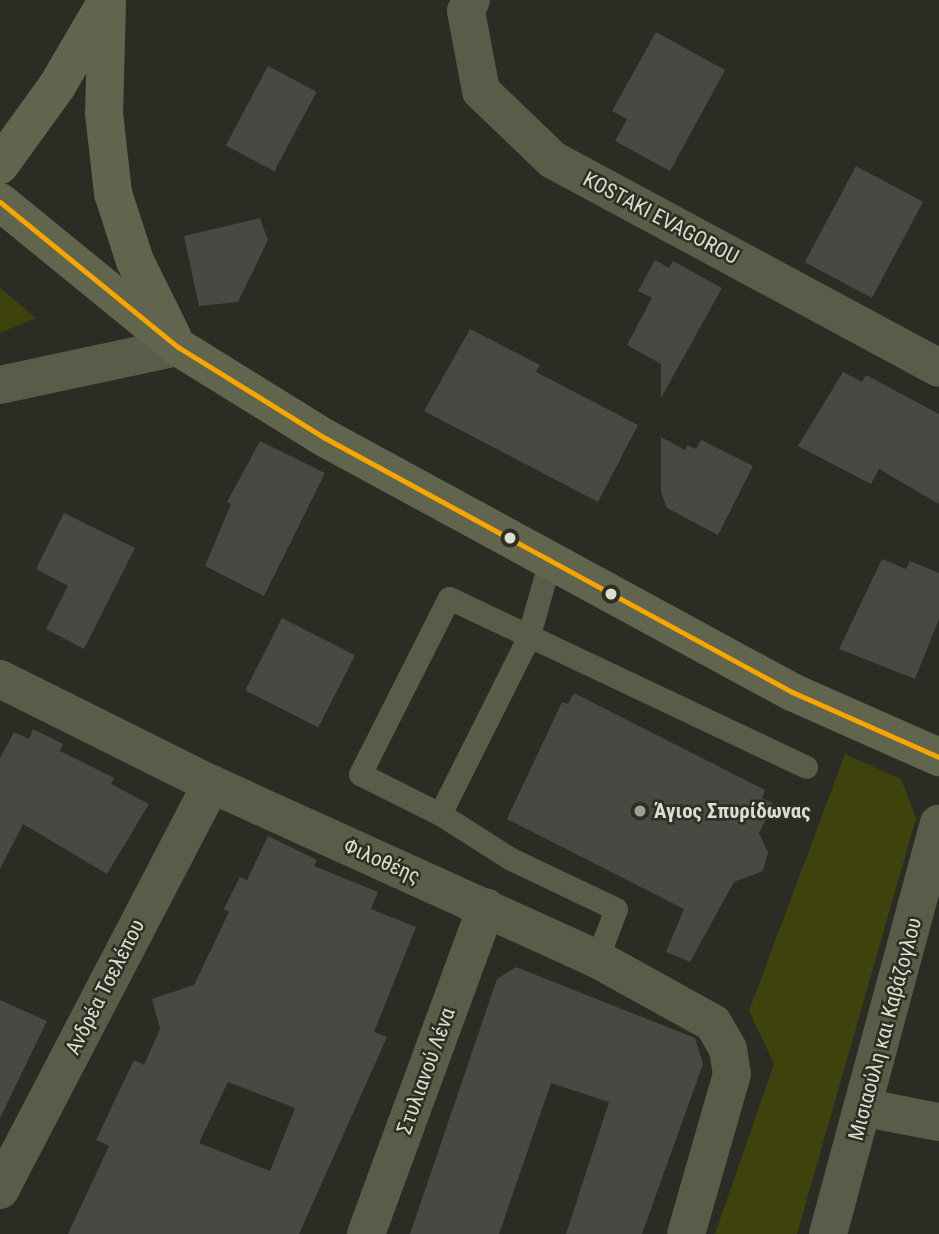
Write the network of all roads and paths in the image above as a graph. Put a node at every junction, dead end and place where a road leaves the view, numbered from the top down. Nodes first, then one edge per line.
1 (471, 0) edge
2 (107, 1) edge
3 (0, 165) edge
4 (0, 202) edge
5 (178, 347) junction
6 (939, 368) edge
7 (0, 384) edge
8 (550, 560) junction
9 (528, 638) junction
10 (0, 679) edge
11 (939, 757) edge
12 (806, 767) dead end
13 (211, 784) junction
14 (440, 814) junction
15 (939, 824) edge
16 (486, 907) junction
17 (597, 959) junction
18 (866, 1108) junction
19 (939, 1122) edge
20 (0, 1190) edge
21 (366, 1234) edge
22 (686, 1234) edge
23 (828, 1234) edge

1 - 6 street, KOSTAKI EVAGOROU
2 - 3 street
2 - 5 street
4 - 5 street
5 - 7 street
5 - 8 street
8 - 9 lane
8 - 11 street
9 - 12 lane
9 - 14 lane
9 - 14 lane
10 - 13 street, Φιλοθέης
13 - 16 street, Φιλοθέης
13 - 20 street, Ανδρέα Τσελέπου
14 - 17 lane
15 - 18 street, Μισιαούλη και Καβάζογλου
16 - 17 street, Φιλοθέης
16 - 21 street, Στυλιανού Λένα
17 - 22 street, Φιλοθέης
18 - 19 street
18 - 23 street, Μισιαούλη και Καβάζογλου

